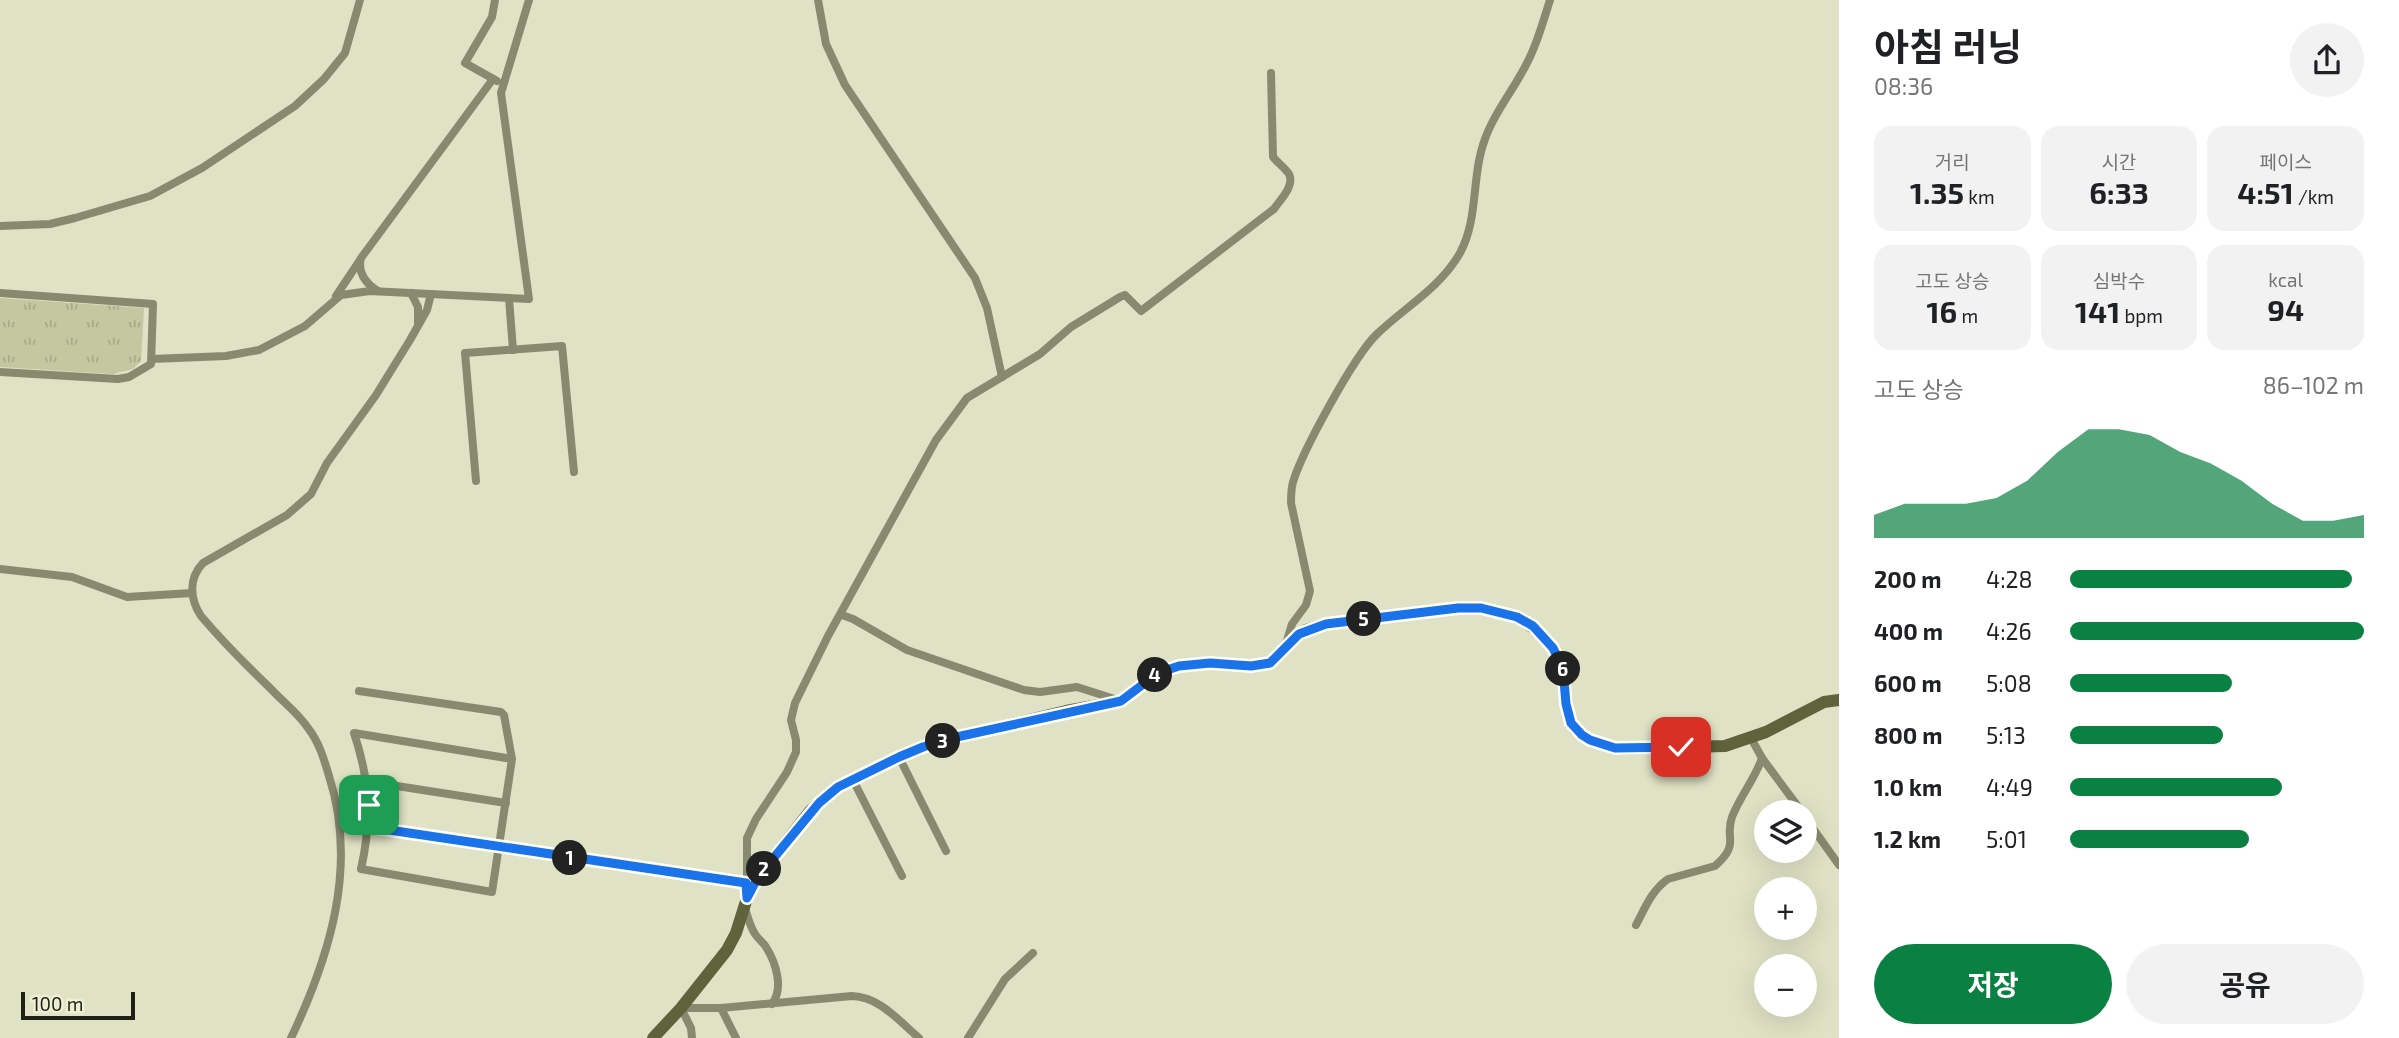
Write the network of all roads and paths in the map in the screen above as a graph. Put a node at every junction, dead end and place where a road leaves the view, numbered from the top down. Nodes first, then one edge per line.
1 (360, 0) edge
2 (495, 0) edge
3 (529, 0) edge
4 (818, 0) edge
5 (1550, 0) edge
6 (1271, 73) dead end
7 (493, 79) junction
8 (502, 85) junction
9 (0, 226) edge
10 (361, 258) junction
11 (378, 291) junction
12 (0, 293) edge
13 (411, 293) junction
14 (431, 294) junction
15 (509, 298) junction
16 (333, 302) junction
17 (418, 323) junction
18 (513, 350) junction
19 (152, 359) junction
20 (0, 372) edge
21 (1002, 377) junction
22 (574, 472) dead end
23 (476, 481) dead end
24 (0, 569) edge
25 (192, 593) junction
26 (842, 615) junction
27 (1286, 646) junction
28 (359, 691) dead end
29 (1839, 700) edge
30 (1121, 701) junction
31 (1751, 738) junction
32 (899, 757) junction
33 (1762, 758) junction
34 (512, 759) junction
35 (853, 780) junction
36 (365, 781) junction
37 (1793, 800) edge
38 (506, 803) junction
39 (369, 827) junction
40 (1817, 834) edge
41 (500, 847) junction
42 (946, 851) dead end
43 (1839, 865) edge
44 (902, 876) dead end
45 (746, 883) junction
46 (746, 902) junction
47 (1636, 925) dead end
48 (1033, 953) dead end
49 (772, 1004) junction
50 (681, 1008) junction
51 (722, 1008) junction
52 (291, 1038) edge
53 (653, 1038) edge
54 (692, 1038) edge
55 (736, 1038) edge
56 (919, 1038) edge
57 (968, 1038) edge

1 - 9 street
2 - 7 street
3 - 8 street
4 - 21 street
5 - 27 street
6 - 21 street
7 - 8 street
7 - 10 street
8 - 15 street
10 - 11 street
10 - 16 street
11 - 13 street
11 - 16 street
12 - 19 street
13 - 14 street
13 - 17 street
14 - 15 street
14 - 17 street
15 - 18 street
16 - 19 street
17 - 25 street
18 - 22 street
18 - 23 street
19 - 20 street
21 - 26 street
24 - 25 street
25 - 52 street
26 - 30 street
26 - 45 street
27 - 30 main road
27 - 31 main road
28 - 34 street
29 - 31 main road
30 - 32 main road
31 - 33 street
32 - 35 main road
32 - 42 street
33 - 37 street
33 - 47 street
34 - 36 street
34 - 38 street
35 - 44 street
35 - 46 main road
36 - 38 street
36 - 39 street
38 - 41 street
39 - 41 street
39 - 41 street
40 - 43 street
41 - 45 street
45 - 46 street
46 - 49 street
46 - 50 main road
48 - 57 street
49 - 51 street
49 - 56 street
50 - 51 street
50 - 53 main road
50 - 54 street
51 - 55 street

